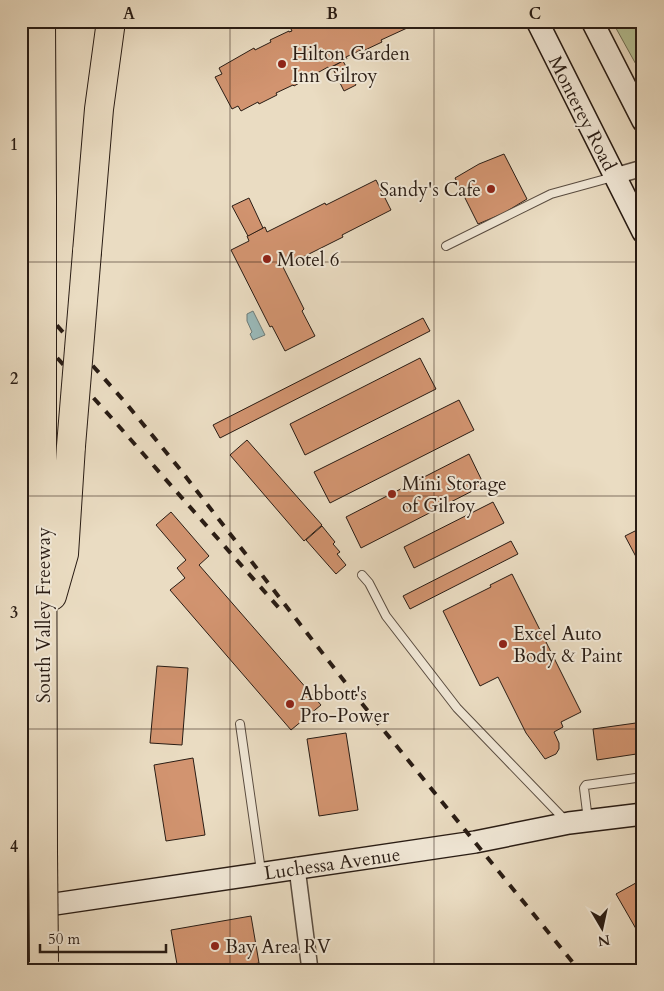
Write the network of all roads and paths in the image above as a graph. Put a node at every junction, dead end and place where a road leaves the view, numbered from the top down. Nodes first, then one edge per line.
1 (42, 21) edge
2 (111, 21) edge
3 (537, 21) edge
4 (592, 21) edge
5 (643, 121) edge
6 (643, 168) edge
7 (615, 176) junction
8 (643, 232) edge
9 (446, 246) dead end
10 (362, 575) dead end
11 (44, 624) junction
12 (240, 724) dead end
13 (643, 778) edge
14 (643, 814) edge
15 (579, 822) junction
16 (296, 868) junction
17 (262, 873) junction
18 (21, 909) edge
19 (44, 966) edge
20 (310, 970) edge

1 - 11 highway, South Valley Freeway, bridge
2 - 11 highway, bridge
3 - 7 street, Monterey Road
4 - 5 street
6 - 7 street
7 - 8 street, Monterey Road
7 - 9 lane
10 - 15 lane
11 - 19 highway, South Valley Freeway, bridge
12 - 17 lane
13 - 15 lane
14 - 15 street, Luchessa Avenue
15 - 16 street, Luchessa Avenue
16 - 17 street, Luchessa Avenue
16 - 20 street
17 - 18 street, Luchessa Avenue

